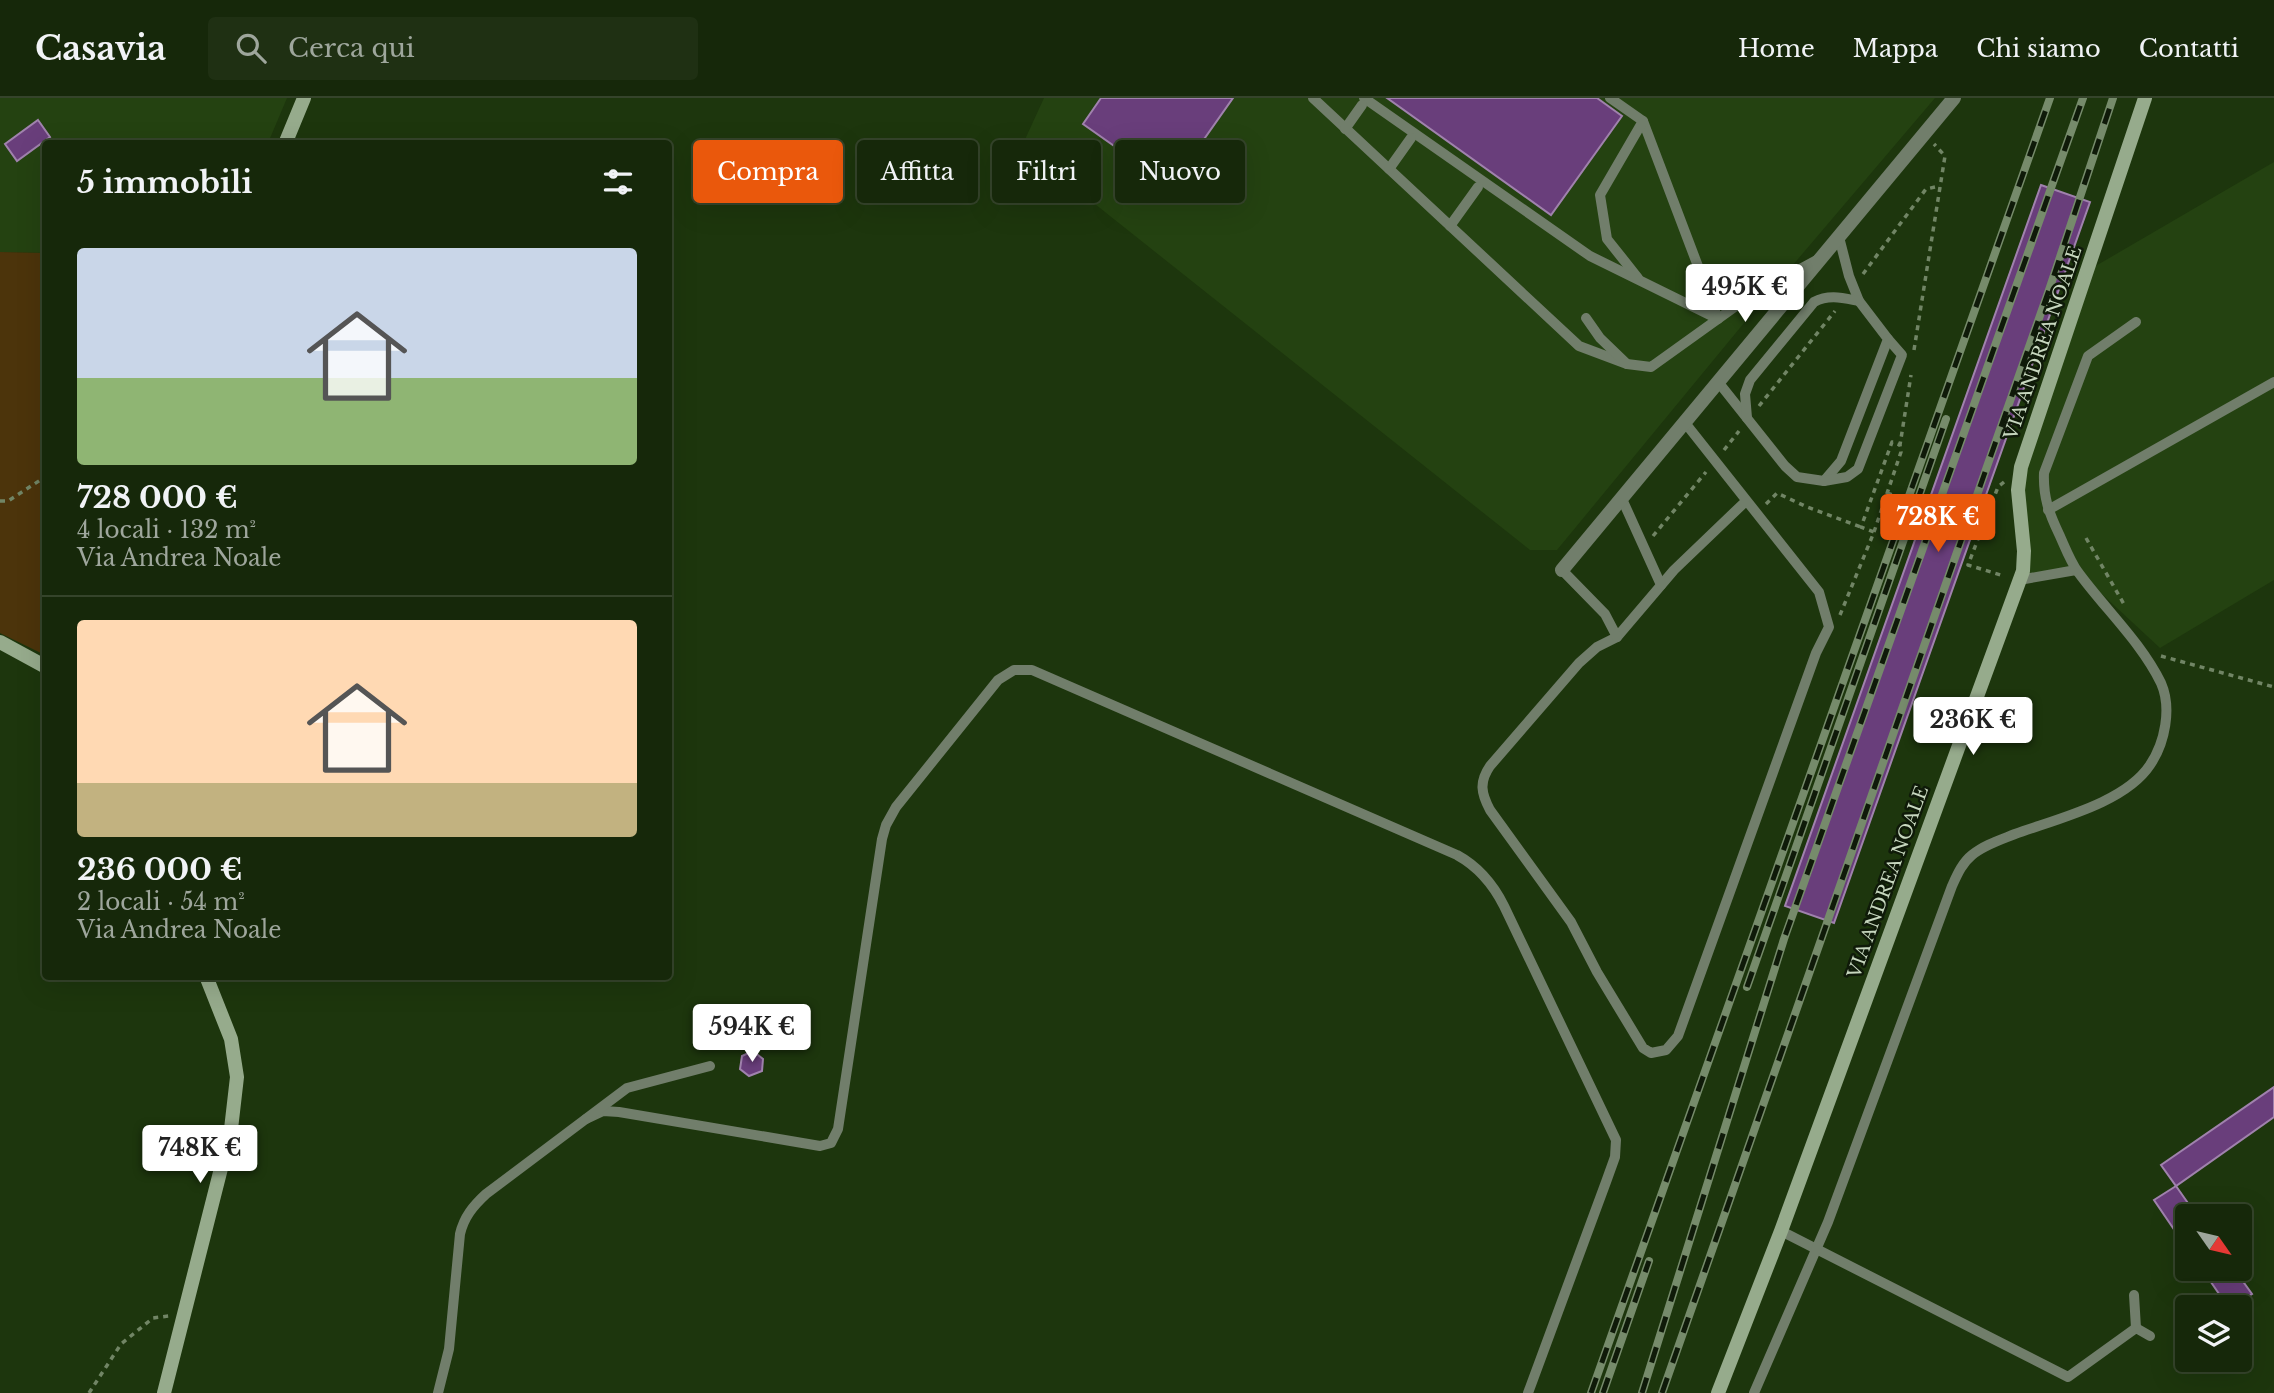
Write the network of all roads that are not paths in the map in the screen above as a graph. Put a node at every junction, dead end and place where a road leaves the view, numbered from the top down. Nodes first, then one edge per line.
1 (304, 98) edge
2 (1313, 98) edge
3 (1610, 98) edge
4 (1954, 98) edge
5 (2145, 98) edge
6 (1363, 101) edge
7 (1643, 121) junction
8 (1345, 128) junction
9 (1411, 138) dead end
10 (287, 140) edge
11 (1389, 169) junction
12 (1478, 187) dead end
13 (1450, 226) junction
14 (1839, 237) junction
15 (1823, 257) junction
16 (1641, 281) junction
17 (1859, 301) junction
18 (1586, 318) dead end
19 (1718, 319) junction
20 (2136, 322) dead end
21 (1888, 338) junction
22 (1627, 364) junction
23 (2274, 382) edge
24 (1719, 383) junction
25 (1747, 420) junction
26 (1686, 424) junction
27 (1824, 481) junction
28 (1622, 499) junction
29 (1746, 501) junction
30 (2048, 510) junction
31 (1562, 570) joint
32 (2076, 570) junction
33 (2019, 580) junction
34 (1661, 585) junction
35 (1618, 637) junction
36 (0, 642) edge
37 (42, 665) edge
38 (208, 980) edge
39 (710, 1066) dead end
40 (586, 1119) junction
41 (1781, 1231) junction
42 (1817, 1249) junction
43 (2134, 1295) dead end
44 (2136, 1328) junction
45 (2150, 1336) dead end
46 (164, 1393) edge
47 (438, 1393) edge
48 (1528, 1393) edge
49 (1718, 1393) edge
50 (1754, 1393) edge

1 - 10 street
2 - 8 lane
3 - 7 lane
4 - 14 street
5 - 33 street, VIA ANDREA NOALE
6 - 8 lane
6 - 16 lane
7 - 16 lane
7 - 19 lane
8 - 11 lane
9 - 11 lane
11 - 13 lane
12 - 13 lane
13 - 22 lane
14 - 15 street
14 - 17 lane
15 - 19 lane
15 - 24 street
16 - 19 lane
17 - 21 lane
17 - 25 lane
18 - 22 lane
19 - 22 lane
20 - 30 lane
21 - 27 lane
21 - 27 lane
23 - 30 lane
24 - 25 lane
24 - 26 street
25 - 27 lane
26 - 28 street
26 - 29 lane
28 - 31 street
28 - 34 lane
29 - 34 lane
29 - 35 lane
30 - 32 lane
31 - 35 lane
32 - 33 lane
32 - 42 lane
33 - 41 street, VIA ANDREA NOALE
34 - 35 lane
36 - 37 street
38 - 46 street
39 - 40 lane
40 - 47 lane
40 - 48 lane
41 - 42 lane
41 - 49 street, VIA ANDREA NOALE
42 - 44 lane
42 - 50 lane
43 - 44 lane
44 - 45 lane

